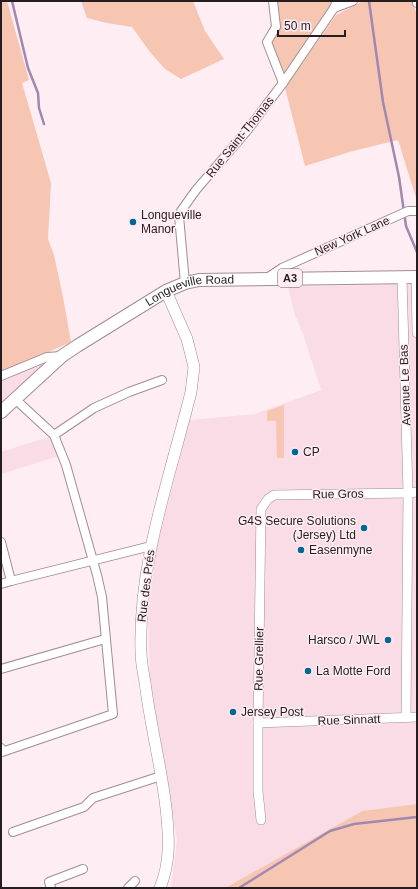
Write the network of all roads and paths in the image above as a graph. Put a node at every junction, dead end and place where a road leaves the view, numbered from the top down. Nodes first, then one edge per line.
1 (273, 1) edge
2 (353, 1) edge
3 (336, 5) edge
4 (283, 83) junction
5 (417, 211) edge
6 (416, 276) edge
7 (402, 277) junction
8 (267, 278) junction
9 (185, 282) junction
10 (166, 291) junction
11 (417, 333) edge
12 (62, 356) junction
13 (1, 376) edge
14 (162, 380) dead end
15 (15, 399) junction
16 (1, 412) edge
17 (54, 436) junction
18 (413, 493) edge
19 (268, 499) joint
20 (1, 542) edge
21 (151, 546) junction
22 (93, 559) junction
23 (11, 581) junction
24 (1, 584) edge
25 (105, 639) junction
26 (1, 669) edge
27 (417, 717) edge
28 (406, 718) junction
29 (258, 723) junction
30 (1, 748) edge
31 (161, 776) junction
32 (261, 820) dead end
33 (13, 832) dead end
34 (83, 869) dead end
35 (135, 881) dead end
36 (52, 888) edge
37 (128, 888) edge
38 (160, 888) edge

1 - 4 street
2 - 3 street
3 - 4 street, Rue Saint-Thomas
4 - 9 street, Rue Saint-Thomas
5 - 8 street, New York Lane
6 - 7 main road, Longueville Road / A3
6 - 11 street, Avenue Le Bas
7 - 8 main road, Longueville Road / A3
7 - 18 street, Avenue Le Bas
8 - 9 main road, Longueville Road / A3
9 - 10 main road, Longueville Road / A3
10 - 12 main road, Longueville Road / A3
10 - 21 main road, Rue des Prés
12 - 13 street
12 - 15 main road, Longueville Road / A3
14 - 17 street
15 - 16 main road, Longueville Road / A3
15 - 17 street
17 - 22 street
18 - 19 street, Rue Gros
18 - 28 street, Avenue Le Bas
19 - 29 street, Rue Grellier
20 - 23 street
21 - 22 street
21 - 31 main road, Rue des Prés
22 - 23 street
22 - 25 street
23 - 24 street
25 - 26 street
25 - 30 street
27 - 28 street, Rue Sinnatt
28 - 29 street, Rue Sinnatt
29 - 32 street, Rue Grellier
31 - 33 street
31 - 38 main road, Rue des Prés
34 - 36 street
35 - 37 street

